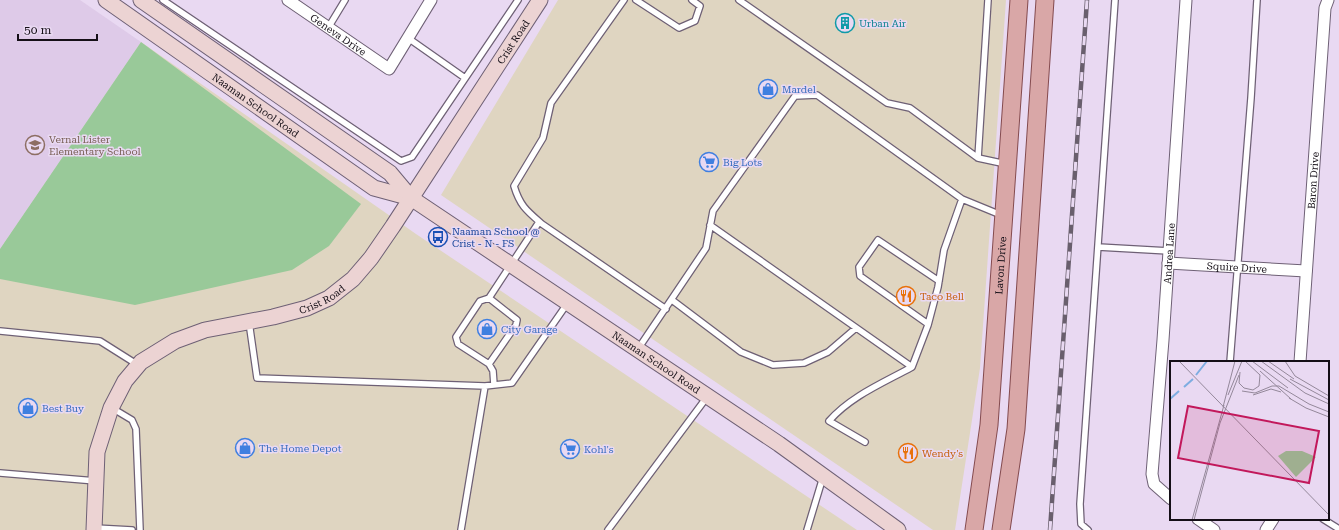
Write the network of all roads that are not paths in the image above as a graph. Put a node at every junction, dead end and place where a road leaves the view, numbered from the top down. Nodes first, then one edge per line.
1 (106, 0) edge
2 (140, 0) edge
3 (163, 0) edge
4 (288, 0) edge
5 (345, 0) edge
6 (431, 0) edge
7 (518, 0) edge
8 (540, 0) edge
9 (624, 0) edge
10 (636, 0) edge
11 (692, 0) edge
12 (739, 0) edge
13 (988, 0) edge
14 (1018, 0) edge
15 (1045, 0) edge
16 (1115, 0) edge
17 (1186, 0) edge
18 (1257, 0) edge
19 (1328, 0) edge
20 (328, 28) junction
21 (408, 38) junction
22 (466, 78) junction
23 (978, 158) junction
24 (1007, 164) junction
25 (411, 198) junction
26 (962, 199) junction
27 (1003, 216) junction
28 (1031, 218) junction
29 (539, 222) junction
30 (710, 226) junction
31 (1098, 247) junction
32 (1169, 250) junction
33 (511, 264) junction
34 (1168, 264) junction
35 (1237, 268) junction
36 (1306, 271) junction
37 (939, 281) junction
38 (489, 298) junction
39 (672, 300) junction
40 (568, 302) junction
41 (666, 308) junction
42 (249, 322) junction
43 (928, 324) junction
44 (856, 328) junction
45 (0, 332) edge
46 (638, 349) junction
47 (1230, 361) edge
48 (1300, 361) edge
49 (138, 364) junction
50 (489, 364) junction
51 (912, 367) junction
52 (494, 385) junction
53 (485, 386) junction
54 (707, 396) junction
55 (112, 408) junction
56 (865, 442) dead end
57 (0, 473) edge
58 (823, 475) junction
59 (96, 482) junction
60 (1170, 498) edge
61 (1199, 520) edge
62 (1272, 520) edge
63 (1324, 520) edge
64 (808, 528) edge
65 (94, 529) edge
66 (132, 530) edge
67 (140, 530) edge
68 (461, 530) edge
69 (608, 530) edge
70 (814, 530) edge
71 (898, 530) edge
72 (974, 530) edge
73 (1001, 530) edge
74 (1088, 530) edge
75 (1214, 530) edge
76 (1266, 530) edge
77 (1339, 530) edge

1 - 25 main road, Naaman School Road
2 - 25 main road, Naaman School Road
3 - 22 lane
4 - 20 street, Geneva Drive
5 - 20 lane
6 - 21 street
7 - 22 lane
8 - 25 main road, Crist Road
9 - 29 lane
10 - 11 lane
12 - 23 lane
13 - 23 lane
14 - 24 main road, Lavon Drive
15 - 28 main road
16 - 31 lane
17 - 32 street, Andrea Lane
18 - 35 lane
19 - 36 street, Baron Drive
20 - 21 street, Geneva Drive
21 - 22 lane
23 - 24 lane
24 - 27 main road, Lavon Drive
25 - 33 main road, Naaman School Road
25 - 42 main road, Crist Road
26 - 27 lane
26 - 30 lane
26 - 37 lane
27 - 28 main road
27 - 72 main road, Lavon Drive
28 - 73 main road
29 - 33 lane
29 - 41 lane
30 - 39 lane
30 - 44 lane
31 - 32 lane
31 - 74 lane
32 - 34 street, Andrea Lane
33 - 38 lane
33 - 40 main road, Naaman School Road
34 - 35 street, Squire Drive
34 - 60 street, Andrea Lane
35 - 36 street, Squire Drive
35 - 47 lane
36 - 48 street, Baron Drive
37 - 43 lane
37 - 43 lane
38 - 50 lane
38 - 50 lane
39 - 41 lane
39 - 44 lane
40 - 46 main road, Naaman School Road
40 - 52 lane
41 - 46 lane
42 - 49 main road, Crist Road
42 - 53 lane
43 - 51 lane
44 - 51 lane
45 - 49 lane
46 - 54 main road, Naaman School Road
49 - 55 main road, Crist Road
50 - 52 lane
51 - 56 lane
52 - 53 lane
53 - 68 lane
54 - 58 main road, Naaman School Road
54 - 69 lane
55 - 59 main road, Crist Road
55 - 67 lane
57 - 59 lane
58 - 64 lane
58 - 71 main road, Naaman School Road
59 - 65 main road, Crist Road
61 - 75 street
62 - 76 street
63 - 77 lane
64 - 70 lane
65 - 66 lane

